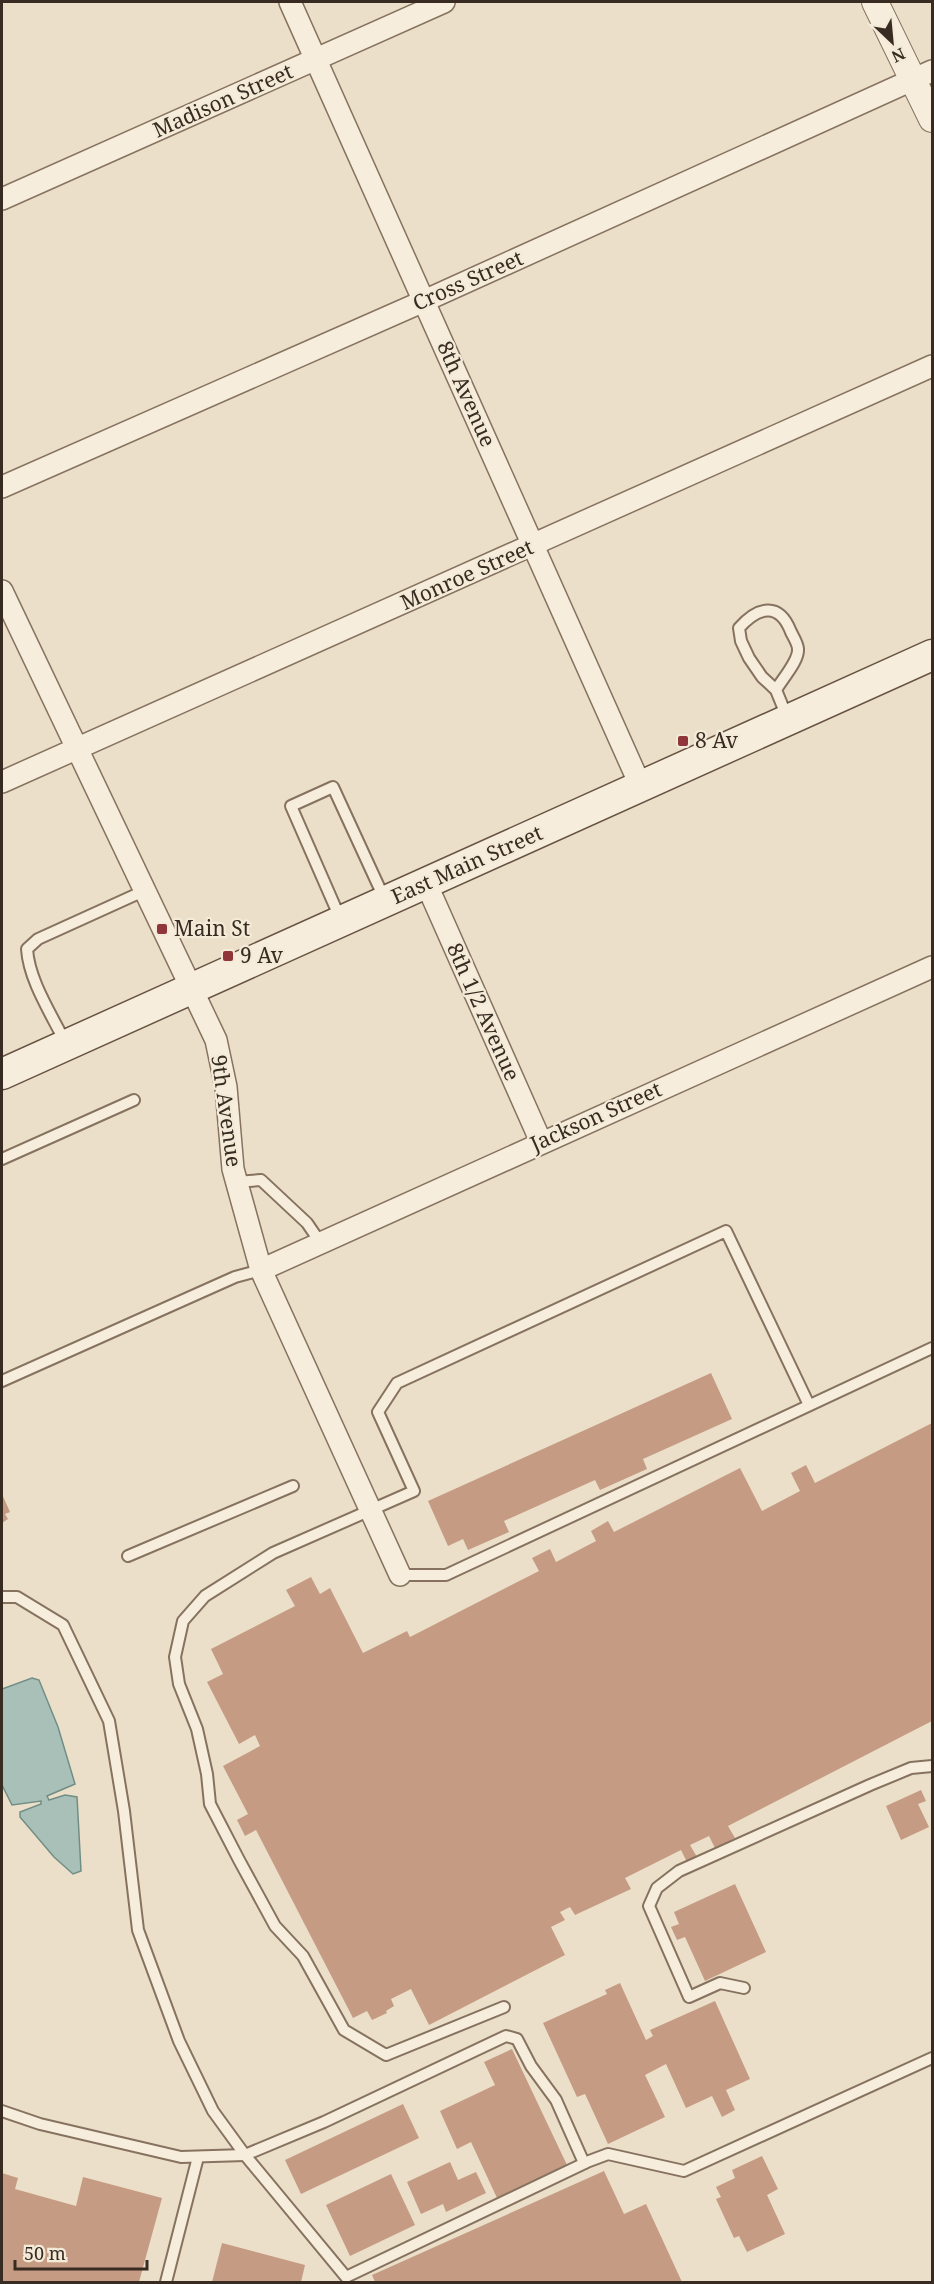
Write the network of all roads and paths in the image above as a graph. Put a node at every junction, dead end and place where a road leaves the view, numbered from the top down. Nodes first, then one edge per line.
1 (290, 2) edge
2 (444, 2) edge
3 (876, 2) edge
4 (316, 60) junction
5 (923, 75) edge
6 (933, 119) edge
7 (2, 199) edge
8 (424, 301) junction
9 (933, 366) edge
10 (2, 487) edge
11 (534, 546) junction
12 (2, 591) edge
13 (933, 655) edge
14 (777, 690) junction
15 (788, 720) junction
16 (78, 748) junction
17 (2, 782) edge
18 (641, 787) junction
19 (426, 883) junction
20 (146, 890) junction
21 (386, 901) junction
22 (342, 921) junction
23 (933, 967) edge
24 (193, 989) junction
25 (67, 1045) junction
26 (2, 1074) edge
27 (134, 1100) dead end
28 (540, 1142) junction
29 (2, 1158) edge
30 (236, 1182) junction
31 (320, 1242) junction
32 (261, 1269) junction
33 (933, 1348) edge
34 (2, 1381) edge
35 (810, 1405) junction
36 (294, 1486) dead end
37 (372, 1510) junction
38 (128, 1557) dead end
39 (400, 1575) joint
40 (2, 1597) edge
41 (933, 1766) edge
42 (744, 1988) dead end
43 (504, 2007) dead end
44 (933, 2058) edge
45 (2, 2111) edge
46 (244, 2155) junction
47 (198, 2157) junction
48 (585, 2163) junction
49 (165, 2283) edge

1 - 4 street, 8th Avenue
2 - 4 street, Madison Street
3 - 5 street
4 - 7 street, Madison Street
4 - 8 street, 8th Avenue
5 - 6 street
5 - 8 street, Cross Street
8 - 10 street, Cross Street
8 - 11 street, 8th Avenue
9 - 11 street, Monroe Street
11 - 16 street, Monroe Street
11 - 18 street, 8th Avenue
12 - 16 street, 9th Avenue
13 - 15 main road, East Main Street
14 - 14 lane
14 - 15 lane
15 - 18 main road, East Main Street
16 - 17 street, Monroe Street
16 - 20 street, 9th Avenue
18 - 19 main road, East Main Street
19 - 21 main road, East Main Street
19 - 28 street, 8th 1/2 Avenue
20 - 24 street, 9th Avenue
20 - 25 lane
21 - 22 main road, East Main Street
21 - 22 lane
22 - 24 main road, East Main Street
23 - 28 street, Jackson Street
24 - 25 main road, East Main Street
24 - 30 street, 9th Avenue
25 - 26 main road, East Main Street
27 - 29 lane
28 - 31 street, Jackson Street
30 - 31 lane
30 - 32 street, 9th Avenue
31 - 32 street, Jackson Street
32 - 34 lane
32 - 37 street, 9th Avenue
33 - 35 lane
35 - 37 lane
35 - 39 lane
36 - 38 lane
37 - 39 street, 9th Avenue
37 - 43 lane
40 - 46 lane
41 - 42 lane
44 - 48 lane
45 - 47 lane
46 - 47 lane
46 - 48 lane
46 - 48 lane
47 - 49 lane

